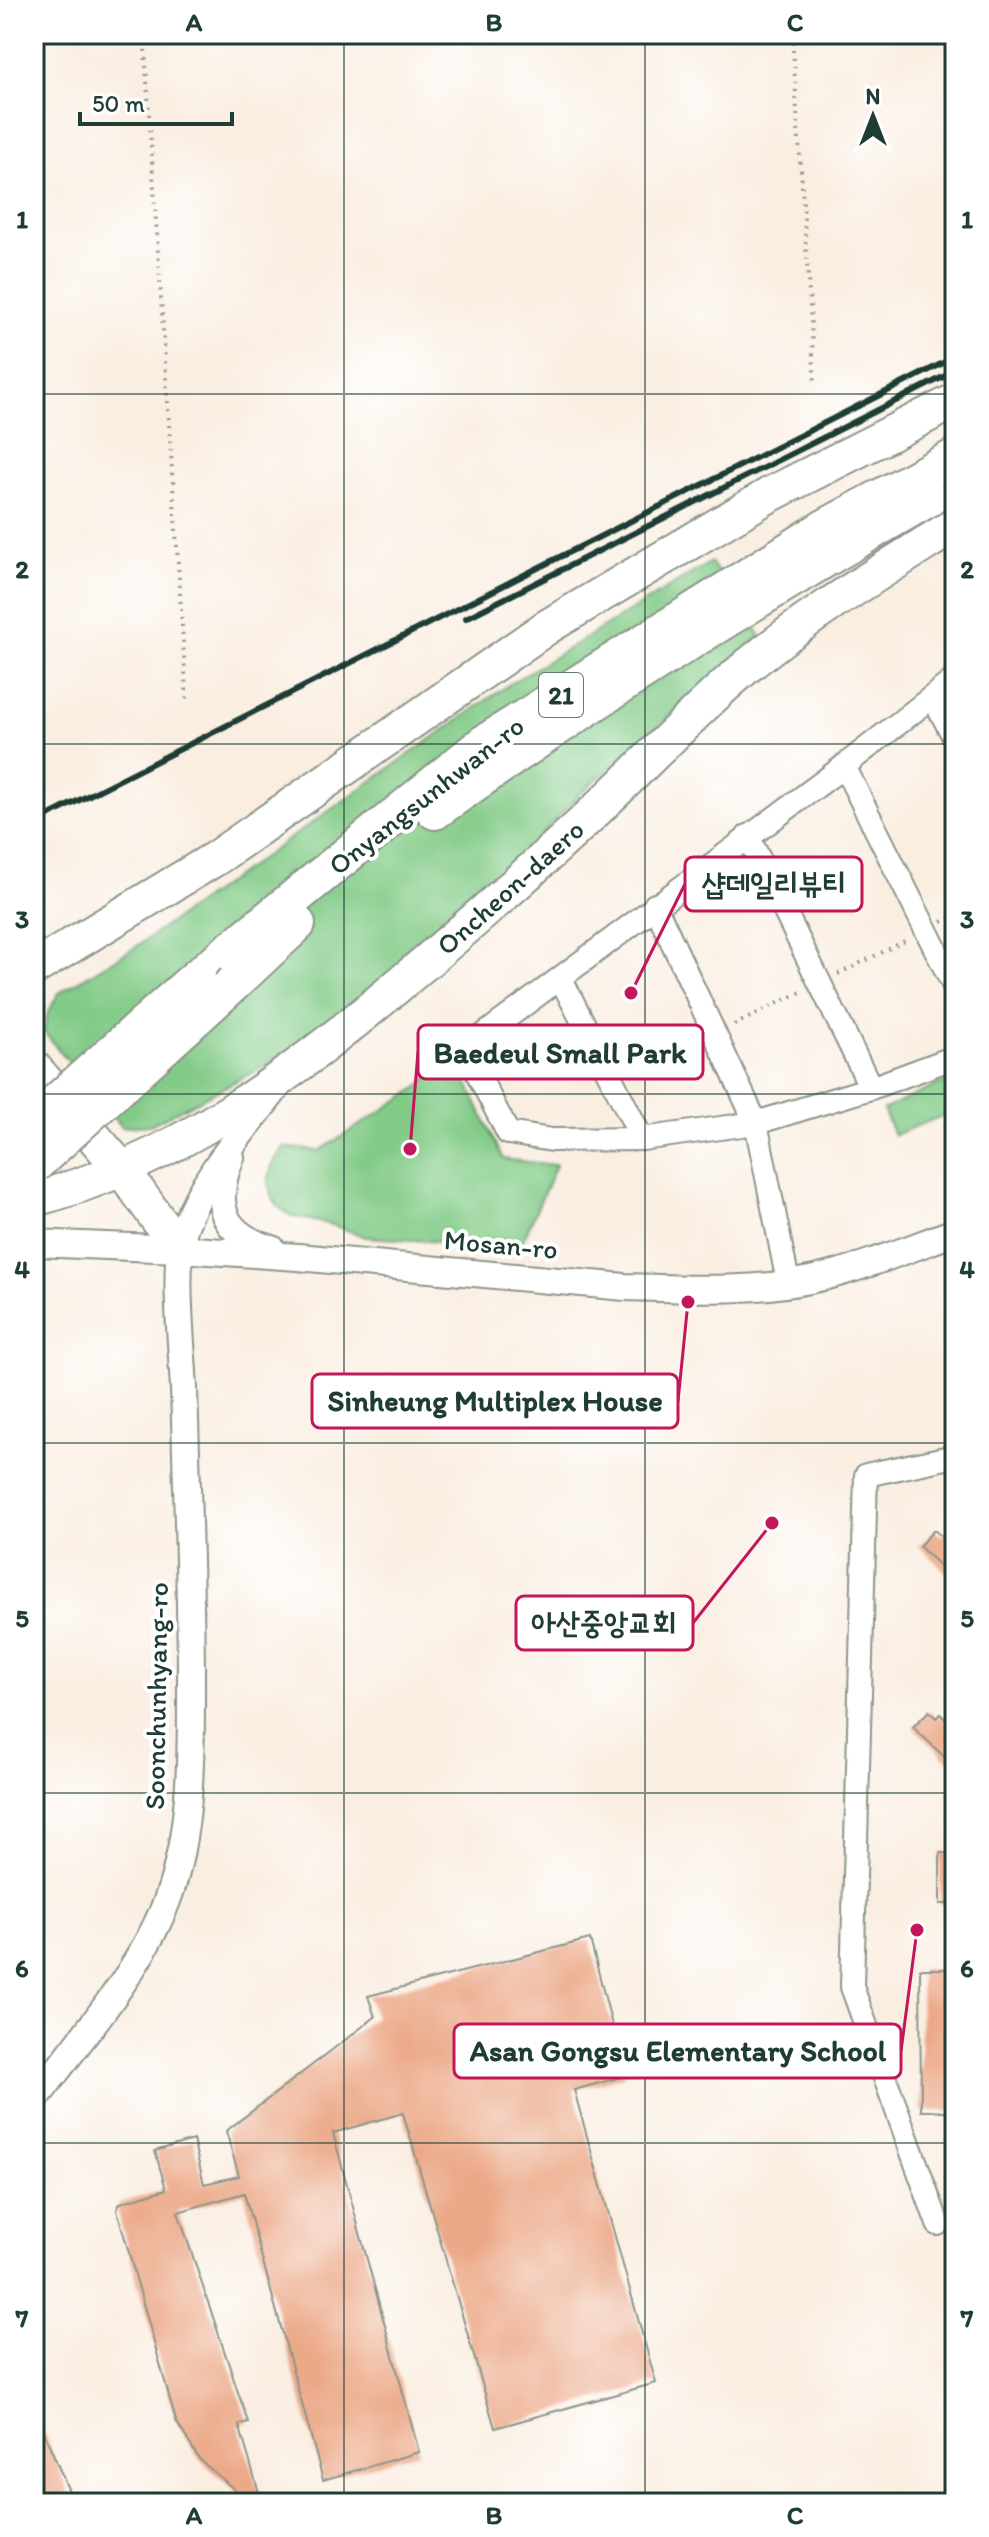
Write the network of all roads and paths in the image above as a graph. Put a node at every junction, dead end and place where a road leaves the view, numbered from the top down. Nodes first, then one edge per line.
1 (144, 34) edge
2 (792, 34) edge
3 (815, 385) dead end
4 (955, 401) edge
5 (955, 457) edge
6 (955, 484) edge
7 (955, 525) edge
8 (955, 679) edge
9 (933, 697) junction
10 (187, 703) dead end
11 (955, 739) edge
12 (844, 766) junction
13 (748, 836) junction
14 (655, 905) junction
15 (34, 968) edge
16 (561, 979) junction
17 (955, 988) edge
18 (955, 1057) edge
19 (34, 1068) edge
20 (285, 1077) junction
21 (871, 1088) junction
22 (34, 1122) edge
23 (756, 1123) junction
24 (245, 1130) junction
25 (642, 1139) junction
26 (34, 1165) edge
27 (121, 1168) junction
28 (34, 1199) edge
29 (955, 1232) edge
30 (34, 1243) edge
31 (179, 1249) junction
32 (298, 1257) junction
33 (788, 1282) junction
34 (955, 1456) edge
35 (34, 2101) edge
36 (938, 2224) dead end

1 - 10 path
2 - 3 path
4 - 15 main road
5 - 22 highway, Onyangsunhwan-ro / 21, bridge
6 - 26 highway, Onyangsunhwan-ro / 21, bridge
7 - 20 main road, Oncheon-daero
8 - 9 street
9 - 11 street
9 - 12 street
12 - 13 street
12 - 17 street
13 - 14 street
13 - 21 street
14 - 16 street
14 - 23 street
16 - 25 street
16 - 25 street
18 - 21 street
19 - 27 main road
20 - 24 street
20 - 27 main road, Oncheon-daero
21 - 23 street
23 - 25 street
23 - 33 street
24 - 31 street
24 - 32 street
27 - 28 main road, Oncheon-daero
27 - 31 main road
29 - 33 street, Mosan-ro
30 - 31 street, Mosan-ro
31 - 32 street, Mosan-ro
31 - 35 street, Soonchunhyang-ro
32 - 33 street, Mosan-ro
34 - 36 street

